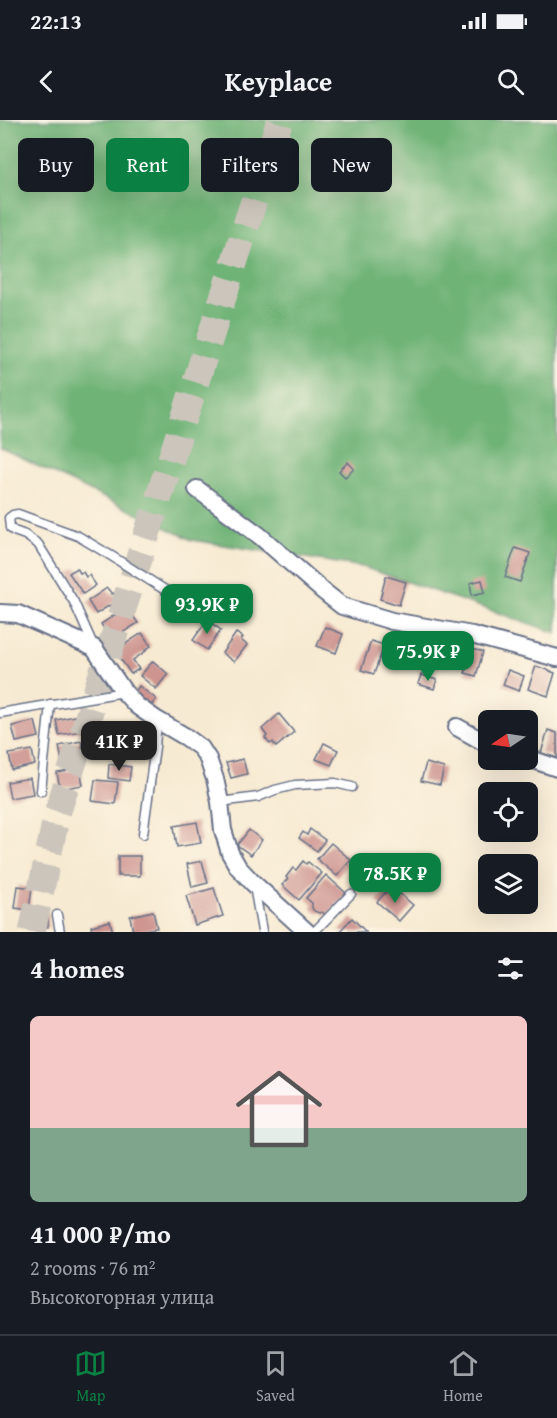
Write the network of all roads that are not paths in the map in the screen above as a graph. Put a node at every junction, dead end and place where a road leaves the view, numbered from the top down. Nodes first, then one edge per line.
1 (197, 489) dead end
2 (187, 604) dead end
3 (0, 613) edge
4 (94, 648) junction
5 (557, 658) edge
6 (124, 692) junction
7 (50, 704) junction
8 (0, 713) edge
9 (157, 720) junction
10 (457, 727) dead end
11 (478, 739) edge
12 (538, 761) edge
13 (557, 768) edge
14 (352, 788) dead end
15 (41, 791) dead end
16 (220, 802) junction
17 (142, 834) dead end
18 (253, 883) junction
19 (351, 894) dead end
20 (57, 915) dead end
21 (60, 932) edge
22 (262, 932) edge
23 (307, 932) edge
24 (314, 932) edge

1 - 5 street
2 - 4 lane
3 - 4 street
4 - 6 street
6 - 7 lane
6 - 9 street
7 - 8 lane
7 - 15 lane
9 - 16 street
9 - 17 lane
10 - 11 street
12 - 13 street
14 - 16 lane
16 - 18 street
18 - 22 lane
18 - 23 street
19 - 24 lane
20 - 21 lane

